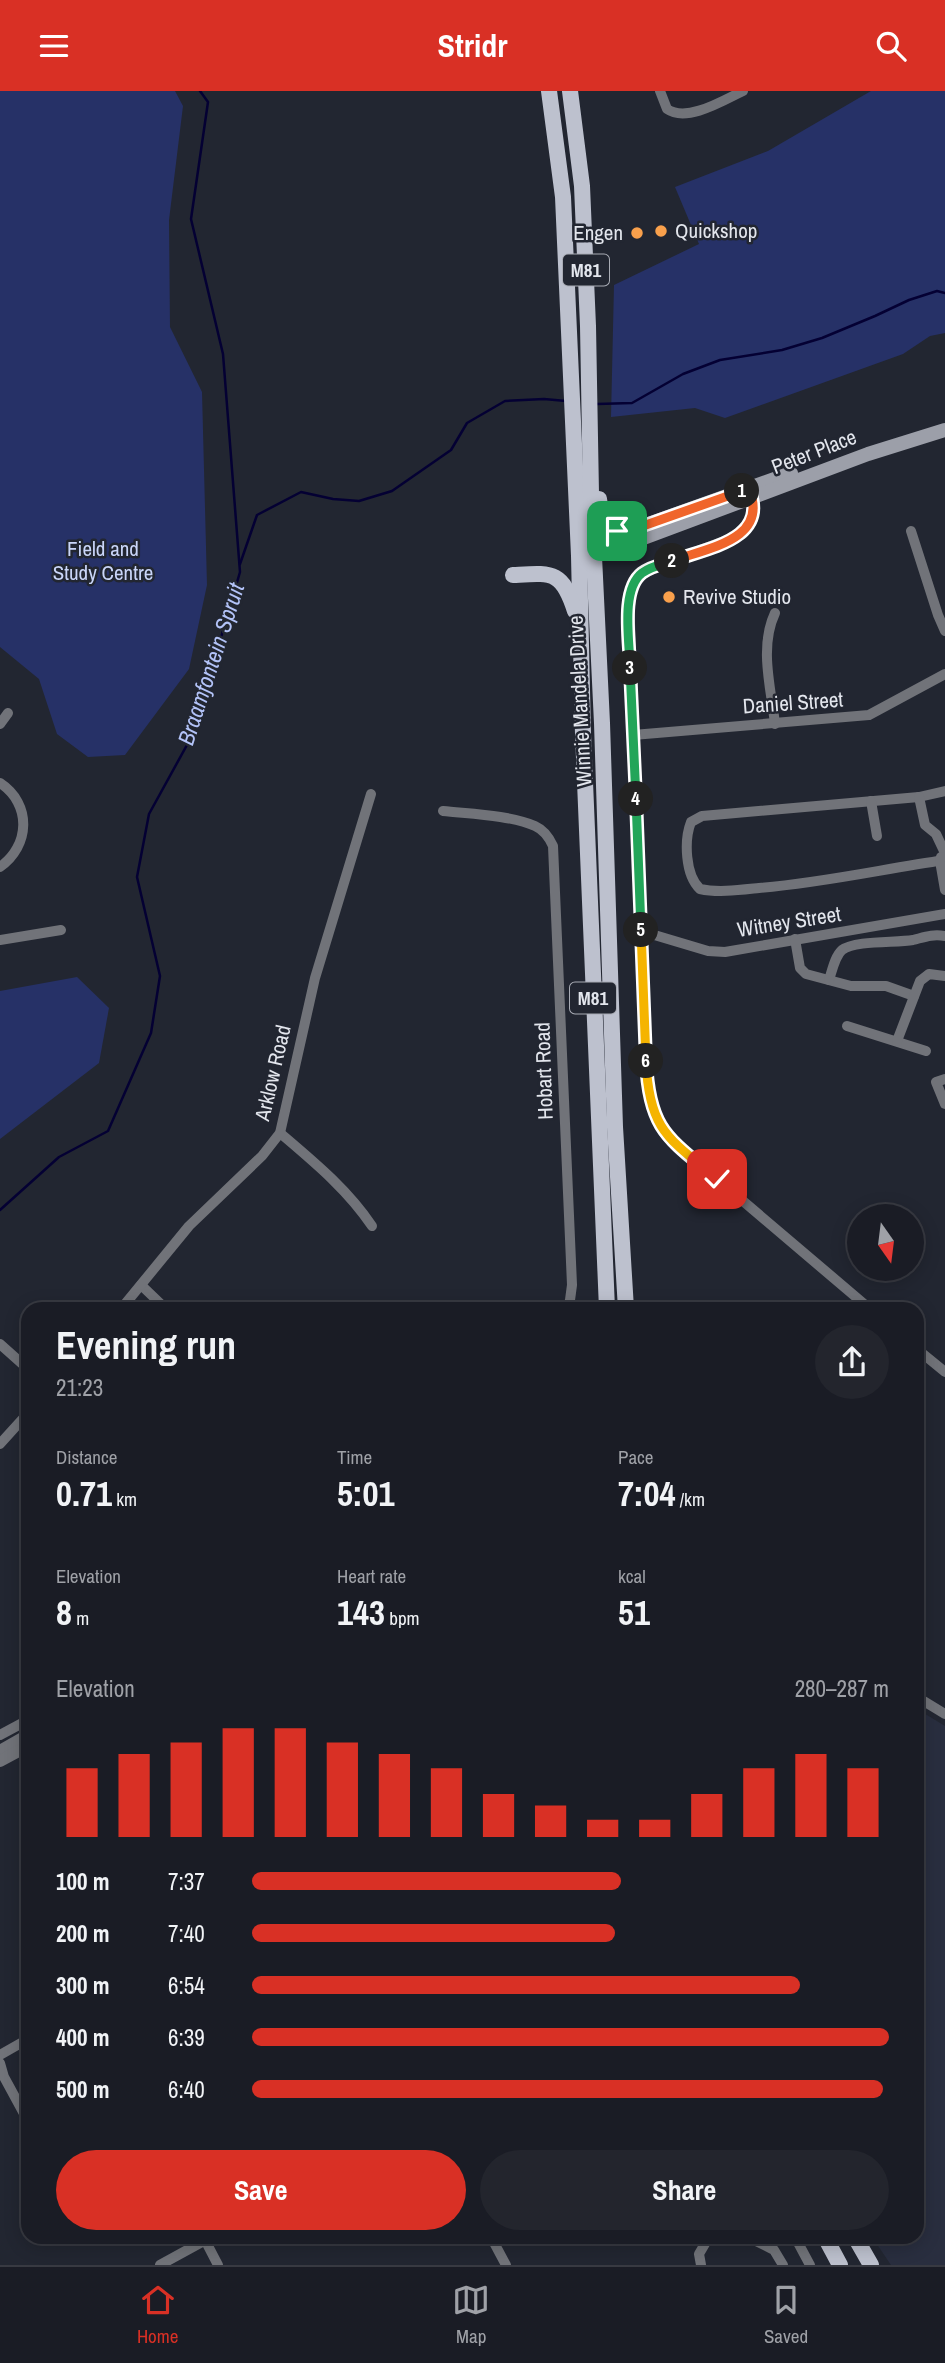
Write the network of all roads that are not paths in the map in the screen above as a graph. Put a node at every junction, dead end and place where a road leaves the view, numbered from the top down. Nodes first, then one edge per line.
1 (549, 91) edge
2 (570, 91) edge
3 (660, 91) edge
4 (743, 91) edge
5 (945, 421) edge
6 (945, 430) edge
7 (591, 455) junction
8 (750, 493) junction
9 (911, 531) dead end
10 (626, 532) junction
11 (586, 549) junction
12 (513, 575) dead end
13 (775, 613) dead end
14 (580, 627) junction
15 (945, 631) edge
16 (945, 674) edge
17 (775, 723) junction
18 (633, 735) junction
19 (0, 783) edge
20 (945, 791) edge
21 (371, 794) dead end
22 (919, 797) junction
23 (871, 801) junction
24 (443, 811) dead end
25 (877, 836) dead end
26 (943, 856) edge
27 (0, 867) edge
28 (945, 890) edge
29 (945, 914) edge
30 (61, 930) dead end
31 (641, 931) junction
32 (945, 936) edge
33 (795, 939) junction
34 (0, 940) edge
35 (945, 976) edge
36 (829, 980) junction
37 (914, 996) junction
38 (847, 1026) dead end
39 (897, 1041) junction
40 (926, 1051) dead end
41 (945, 1079) edge
42 (945, 1104) edge
43 (280, 1133) junction
44 (372, 1226) dead end
45 (141, 1285) junction
46 (127, 1302) edge
47 (159, 1302) edge
48 (569, 1302) edge
49 (607, 1302) edge
50 (626, 1302) edge
51 (862, 1302) edge
52 (0, 1344) edge
53 (924, 1355) edge
54 (924, 1362) edge
55 (21, 1363) edge
56 (934, 1363) junction
57 (945, 1372) edge
58 (21, 1421) edge
59 (0, 1444) edge
60 (924, 1701) edge
61 (945, 1714) edge
62 (21, 1724) edge
63 (0, 1735) edge
64 (21, 1739) edge
65 (21, 1750) edge
66 (0, 1751) edge
67 (0, 1761) edge
68 (21, 2043) edge
69 (0, 2055) edge
70 (0, 2063) edge
71 (2, 2076) edge
72 (21, 2109) edge
73 (197, 2244) edge
74 (210, 2244) edge
75 (495, 2244) edge
76 (705, 2244) edge
77 (762, 2244) edge
78 (799, 2244) edge
79 (829, 2244) edge
80 (859, 2244) edge
81 (160, 2265) edge
82 (218, 2265) edge
83 (506, 2265) edge
84 (701, 2265) edge
85 (783, 2265) edge
86 (810, 2265) edge
87 (840, 2265) edge
88 (871, 2265) edge

1 - 11 main road, Winnie Mandela Drive / M81
2 - 7 main road, Winnie Mandela Drive / M81
3 - 4 street
5 - 8 main road, Peter Place
6 - 8 main road, Peter Place
7 - 10 main road
7 - 11 main road, Winnie Mandela Drive / M81
8 - 10 main road, Peter Place
8 - 11 main road, Peter Place
8 - 18 street
9 - 15 street
10 - 11 main road, Peter Place
11 - 14 main road, Winnie Mandela Drive / M81
11 - 50 main road, Winnie Mandela Drive / M81
12 - 14 main road
13 - 17 street
14 - 49 main road, Winnie Mandela Drive / M81
16 - 17 street, Daniel Street
17 - 18 street, Daniel Street
18 - 31 street
19 - 27 street
20 - 22 street
21 - 43 street, Arklow Road
22 - 23 street
22 - 26 street
23 - 25 street
23 - 26 street
24 - 48 street, Hobart Road
26 - 28 street
29 - 33 street, Witney Street
30 - 34 street
31 - 33 street, Witney Street
31 - 51 street
32 - 36 street
33 - 36 street
35 - 37 street
36 - 37 street
37 - 39 street
38 - 39 street
39 - 40 street
41 - 42 street
43 - 44 street
43 - 45 street, Arklow Road
45 - 46 street, Arklow Road
45 - 47 street
52 - 55 street
53 - 56 street
54 - 56 street
56 - 57 street
58 - 59 street
60 - 61 street
62 - 63 street
64 - 66 street
65 - 67 street
68 - 69 street
70 - 71 street
71 - 72 street
73 - 81 street
74 - 82 street
75 - 83 street
76 - 84 street
77 - 85 street
78 - 86 street
79 - 87 main road
80 - 88 main road

